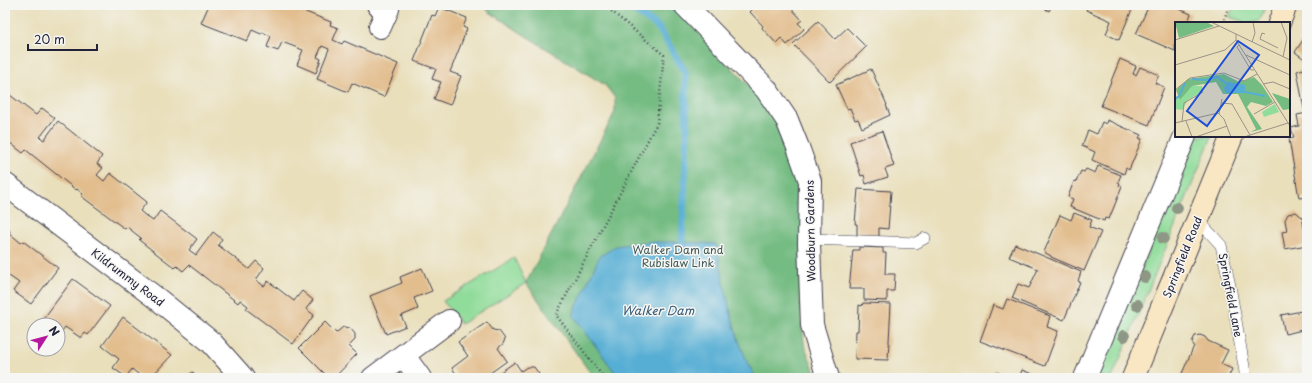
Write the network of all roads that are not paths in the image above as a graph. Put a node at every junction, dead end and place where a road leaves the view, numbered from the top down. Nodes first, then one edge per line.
1 (378, 5) edge
2 (686, 5) edge
3 (1286, 5) edge
4 (1279, 22) edge
5 (380, 27) dead end
6 (1185, 137) edge
7 (1232, 137) edge
8 (5, 184) edge
9 (1198, 220) junction
10 (925, 238) dead end
11 (810, 239) junction
12 (449, 321) dead end
13 (404, 356) junction
14 (244, 378) edge
15 (373, 378) edge
16 (420, 378) edge
17 (828, 378) edge
18 (1085, 378) edge
19 (1132, 378) edge
20 (1246, 378) edge

1 - 5 street
2 - 11 street, Woodburn Gardens
3 - 4 street
6 - 18 street
7 - 9 street, Springfield Road
8 - 14 street, Kildrummy Road
9 - 19 street, Springfield Road
9 - 20 lane, Springfield Lane
10 - 11 lane
11 - 17 street, Woodburn Gardens
12 - 13 street
13 - 15 street
13 - 16 street

